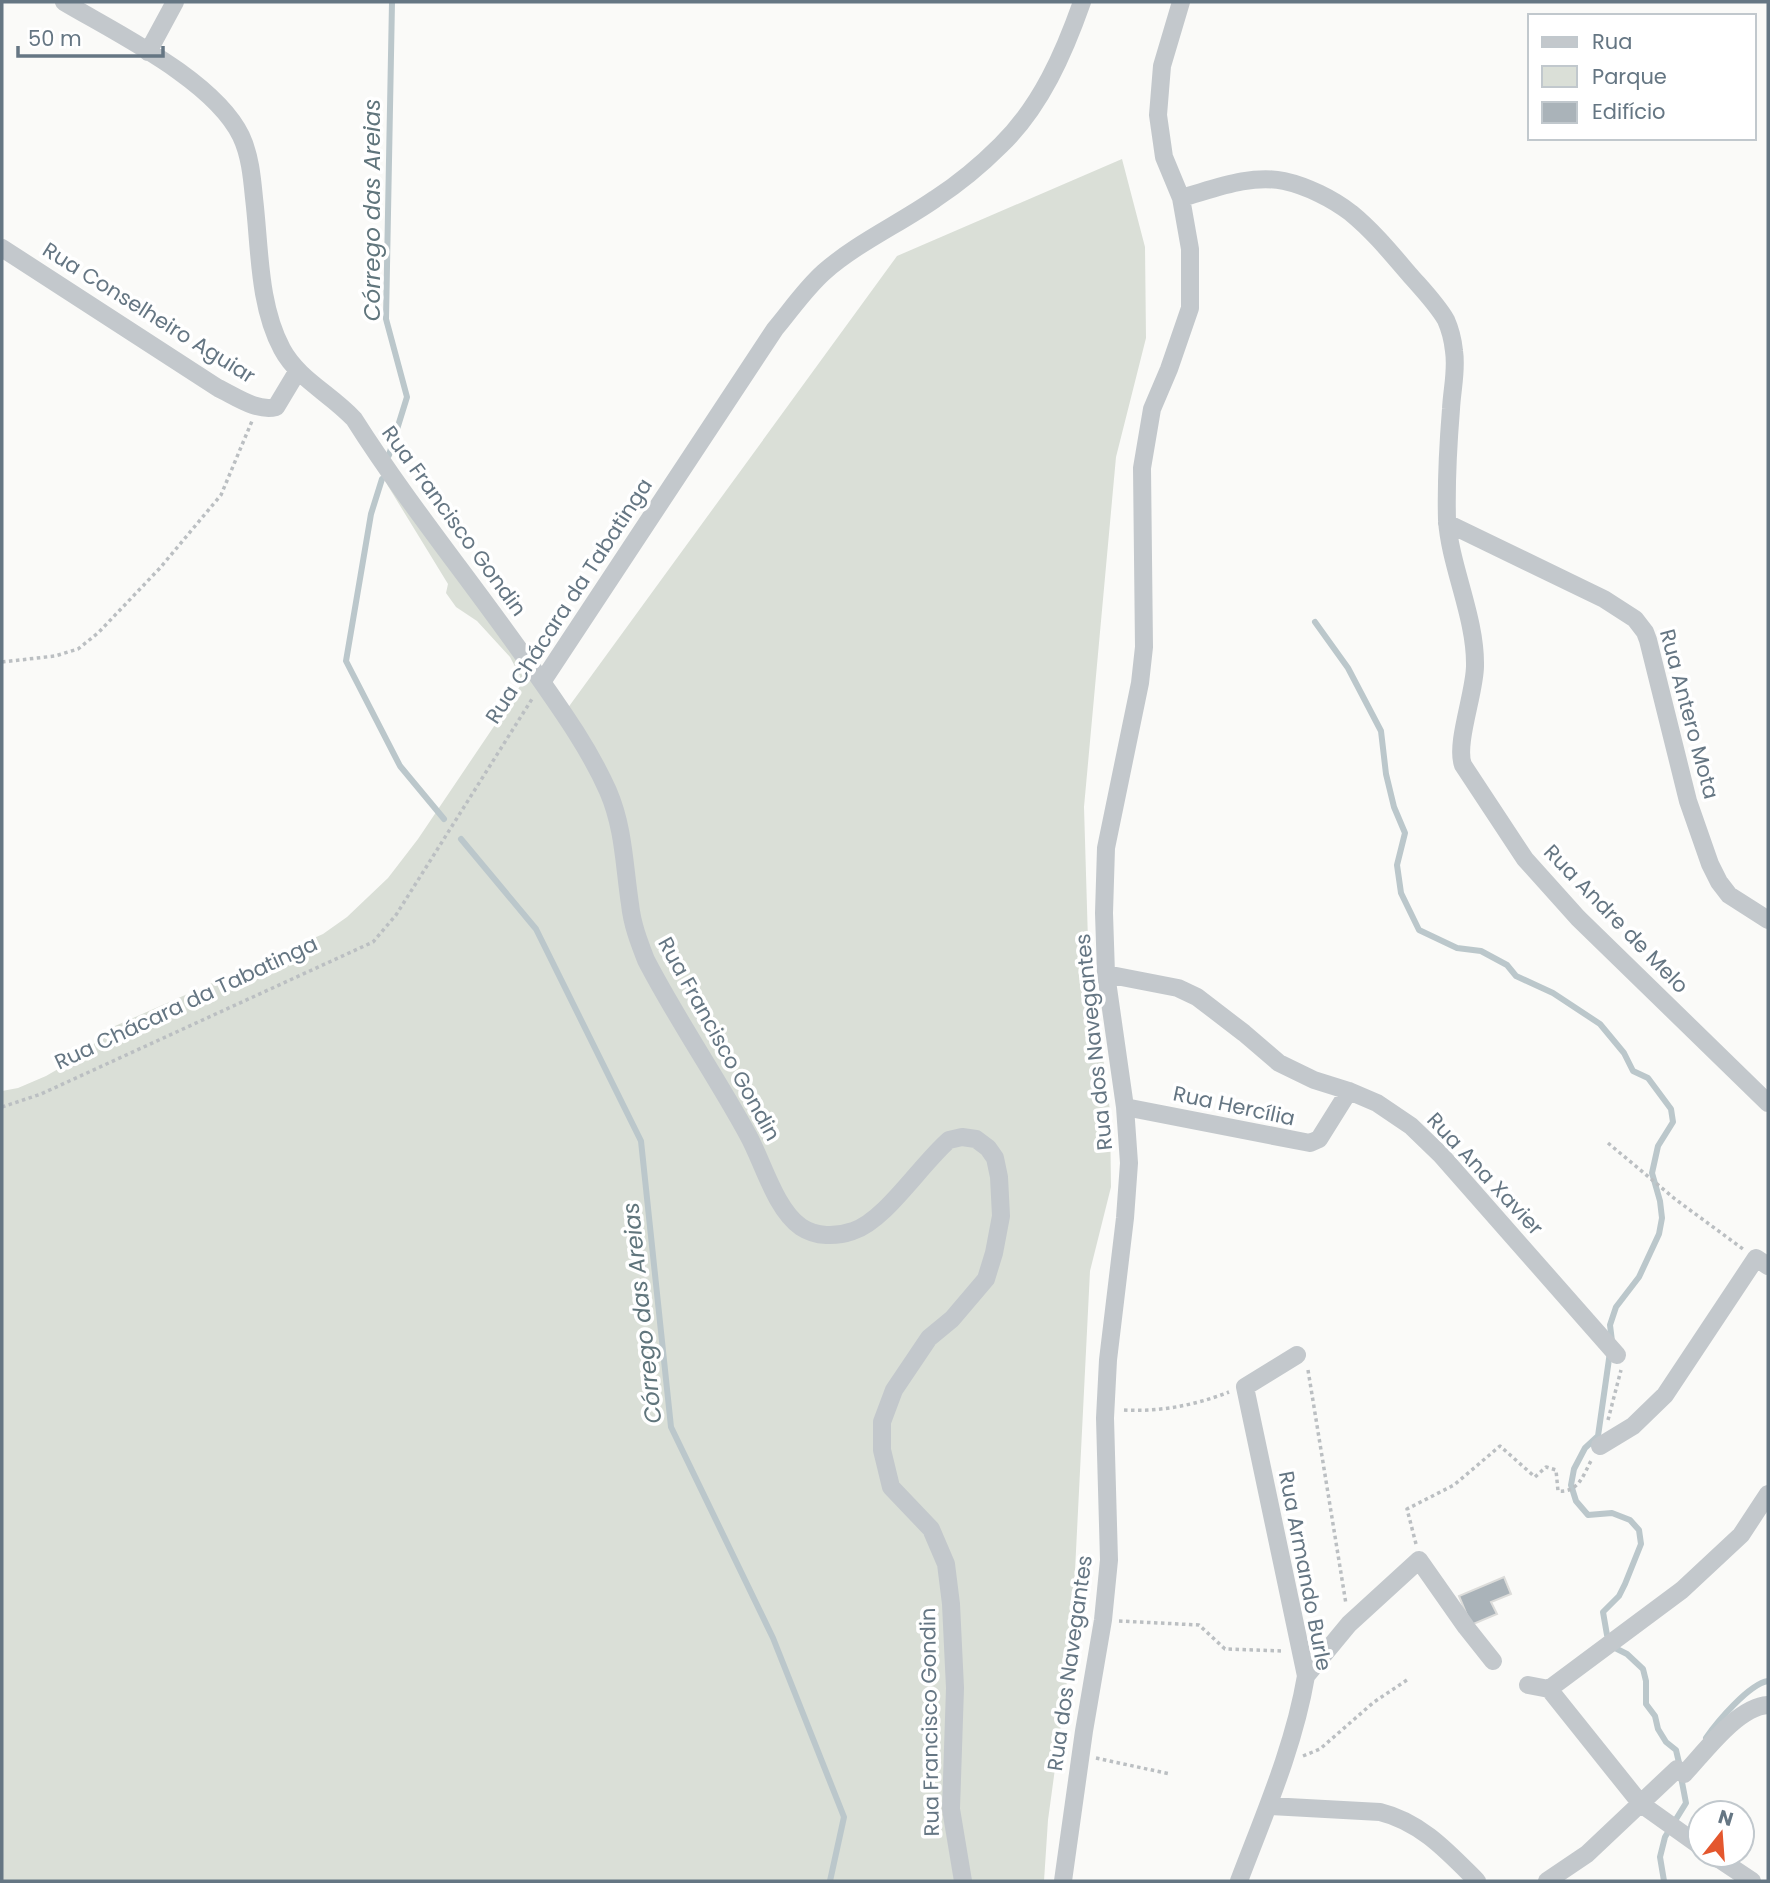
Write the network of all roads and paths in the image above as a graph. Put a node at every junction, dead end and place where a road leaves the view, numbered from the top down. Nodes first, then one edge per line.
1 (64, 2) edge
2 (175, 2) edge
3 (1082, 2) edge
4 (1181, 2) edge
5 (148, 52) junction
6 (1181, 198) junction
7 (2, 248) edge
8 (297, 372) junction
9 (259, 406) junction
10 (1447, 523) junction
11 (2, 662) edge
12 (542, 682) junction
13 (1768, 920) edge
14 (1106, 974) junction
15 (1349, 1091) junction
16 (1768, 1103) edge
17 (2, 1107) edge
18 (1125, 1107) junction
19 (1608, 1143) dead end
20 (1762, 1262) edge
21 (1613, 1350) dead end
22 (1297, 1355) joint
23 (1245, 1387) junction
24 (1105, 1409) junction
25 (1600, 1446) dead end
26 (1573, 1490) dead end
27 (1768, 1494) edge
28 (1419, 1560) junction
29 (1103, 1620) junction
30 (1349, 1623) junction
31 (1301, 1652) junction
32 (1493, 1661) dead end
33 (1306, 1676) junction
34 (1407, 1680) dead end
35 (1528, 1685) dead end
36 (1549, 1689) junction
37 (1768, 1705) edge
38 (1320, 1749) dead end
39 (1080, 1754) junction
40 (1170, 1774) dead end
41 (1641, 1804) junction
42 (1268, 1806) junction
43 (1686, 1837) edge
44 (1734, 1869) edge
45 (963, 1881) edge
46 (1063, 1881) edge
47 (1238, 1881) edge
48 (1477, 1881) edge
49 (1547, 1881) edge
50 (1752, 1881) edge

1 - 5 street, Rua Francisco Gondin
2 - 5 street
3 - 12 street, Rua Chácara da Tabatinga
4 - 6 street, Rua dos Navegantes
5 - 8 street, Rua Francisco Gondin
6 - 10 street, Rua Andre de Melo
6 - 14 street, Rua dos Navegantes
7 - 9 street, Rua Conselheiro Aguiar
8 - 9 street, Rua Conselheiro Aguiar
8 - 12 street, Rua Francisco Gondin
9 - 11 path
10 - 13 street, Rua Antero Mota
10 - 16 street, Rua Andre de Melo
12 - 17 path, Rua Chácara da Tabatinga
12 - 45 street, Rua Francisco Gondin
14 - 15 street, Rua Ana Xavier
14 - 18 street, Rua dos Navegantes
15 - 18 street, Rua Hercília
15 - 21 street, Rua Ana Xavier
18 - 24 street, Rua dos Navegantes
19 - 20 path
20 - 25 street
22 - 23 street
22 - 30 path
23 - 24 path
23 - 31 street, Rua Armando Burle
24 - 29 street, Rua dos Navegantes
26 - 28 path
27 - 36 street
28 - 30 street
28 - 32 street
29 - 31 path
29 - 39 street, Rua dos Navegantes
30 - 33 street
31 - 33 street, Rua Armando Burle
33 - 42 street, Rua Armando Burle
34 - 38 path
35 - 36 street
36 - 41 street
37 - 41 street
39 - 40 path
39 - 46 street, Rua dos Navegantes
41 - 43 street
41 - 49 street
42 - 47 street, Rua Armando Burle
42 - 48 street
44 - 50 street

